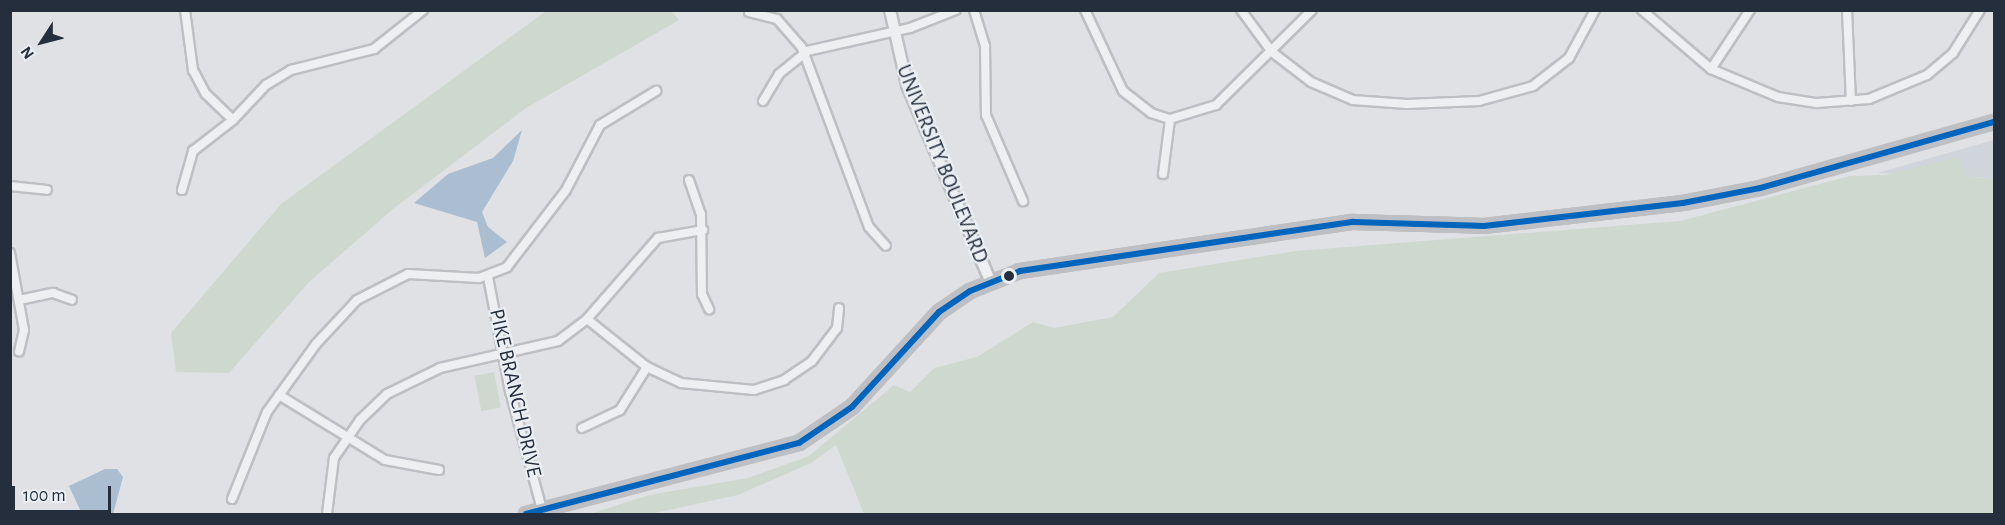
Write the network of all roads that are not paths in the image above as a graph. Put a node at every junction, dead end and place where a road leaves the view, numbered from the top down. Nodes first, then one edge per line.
1 (185, 10) edge
2 (423, 10) edge
3 (890, 10) edge
4 (956, 10) edge
5 (974, 10) edge
6 (1085, 10) edge
7 (1241, 10) edge
8 (1312, 10) edge
9 (1595, 10) edge
10 (1642, 10) edge
11 (1750, 10) edge
12 (1846, 10) edge
13 (1980, 10) edge
14 (749, 12) dead end
15 (893, 32) junction
16 (804, 52) junction
17 (1272, 52) junction
18 (1711, 69) junction
19 (656, 91) dead end
20 (763, 101) dead end
21 (1851, 101) junction
22 (1170, 119) junction
23 (233, 120) junction
24 (1995, 122) edge
25 (1995, 131) edge
26 (1853, 163) junction
27 (1163, 174) dead end
28 (689, 180) dead end
29 (10, 186) edge
30 (47, 190) dead end
31 (182, 190) dead end
32 (1023, 201) dead end
33 (703, 230) junction
34 (886, 246) dead end
35 (10, 253) edge
36 (488, 277) junction
37 (990, 281) junction
38 (19, 300) junction
39 (72, 300) dead end
40 (839, 308) dead end
41 (709, 309) dead end
42 (587, 319) junction
43 (19, 351) dead end
44 (505, 355) junction
45 (647, 367) junction
46 (279, 395) junction
47 (582, 428) dead end
48 (347, 438) junction
49 (439, 470) dead end
50 (232, 499) dead end
51 (543, 512) edge
52 (327, 514) edge
53 (525, 514) edge

1 - 23 street
2 - 23 street
3 - 15 street, UNIVERSITY BOULEVARD
4 - 15 street
5 - 32 street
6 - 22 street
7 - 17 street
8 - 17 street
9 - 17 street
10 - 18 street
11 - 18 street
12 - 21 street
13 - 21 street
14 - 16 street
15 - 16 street
15 - 37 street, UNIVERSITY BOULEVARD
16 - 20 street
16 - 34 street
17 - 22 street
18 - 21 street
19 - 36 street
22 - 27 street
23 - 31 street
24 - 26 main road
25 - 26 main road
26 - 37 main road
28 - 33 street
29 - 30 street
33 - 41 street
33 - 42 street
35 - 38 street
36 - 44 street, PIKE BRANCH DRIVE
36 - 46 street
37 - 51 main road
38 - 39 street
38 - 43 street
40 - 45 street
42 - 44 street
42 - 45 street
44 - 48 street
44 - 51 street, PIKE BRANCH DRIVE
45 - 47 street
46 - 48 street
46 - 50 street
48 - 49 street
48 - 52 street
51 - 53 main road

